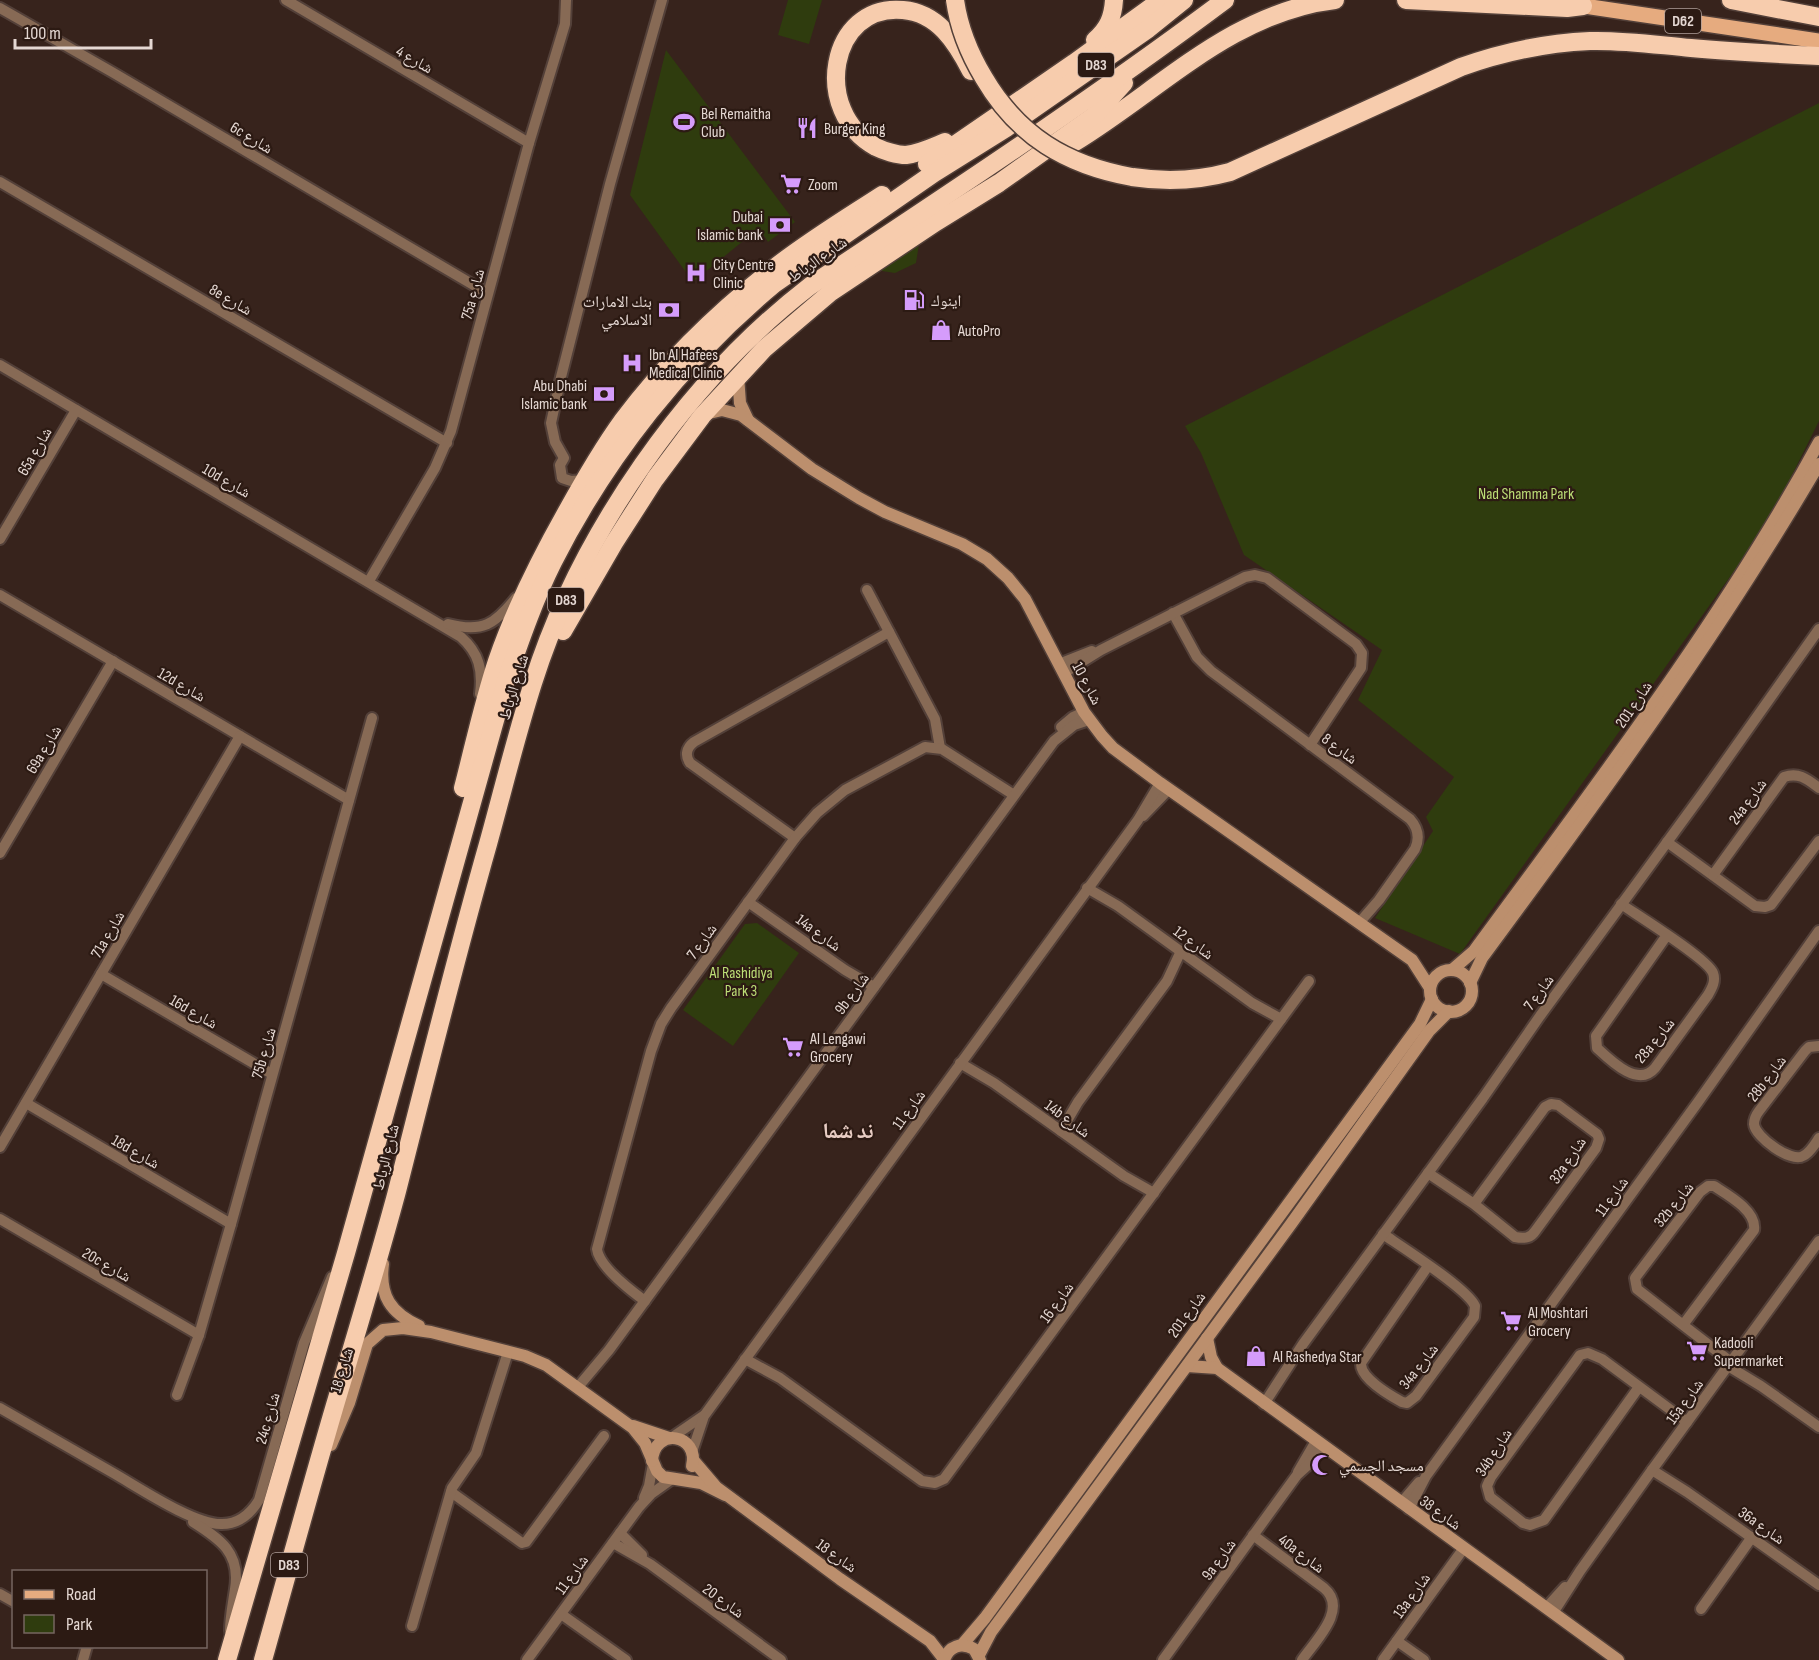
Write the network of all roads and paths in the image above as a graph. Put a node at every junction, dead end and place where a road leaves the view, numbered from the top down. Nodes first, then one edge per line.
1 (286, 0) edge
2 (566, 0) edge
3 (662, 0) edge
4 (955, 0) edge
5 (1114, 0) edge
6 (1161, 0) edge
7 (1184, 0) edge
8 (1224, 0) edge
9 (1335, 0) edge
10 (1406, 0) edge
11 (1547, 0) edge
12 (1731, 0) edge
13 (1584, 6) junction
14 (0, 8) edge
15 (1819, 17) edge
16 (1819, 42) edge
17 (1772, 54) junction
18 (1819, 56) edge
19 (1819, 62) edge
20 (1074, 63) junction
21 (1137, 66) junction
22 (987, 84) junction
23 (1003, 112) junction
24 (529, 143) junction
25 (1004, 179) junction
26 (0, 182) edge
27 (487, 293) junction
28 (0, 364) edge
29 (738, 375) junction
30 (76, 410) junction
31 (702, 416) junction
32 (749, 421) junction
33 (1819, 442) edge
34 (447, 443) junction
35 (1819, 464) edge
36 (584, 480) junction
37 (0, 539) edge
38 (369, 581) junction
39 (528, 584) junction
40 (867, 590) dead end
41 (0, 595) edge
42 (1175, 611) junction
43 (439, 622) junction
44 (1819, 629) edge
45 (890, 632) junction
46 (113, 661) junction
47 (1062, 669) junction
48 (533, 682) junction
49 (1087, 716) junction
50 (372, 718) dead end
51 (935, 720) junction
52 (240, 736) junction
53 (474, 742) junction
54 (1308, 743) junction
55 (929, 746) junction
56 (940, 748) junction
57 (1165, 786) junction
58 (1819, 788) edge
59 (1012, 798) junction
60 (349, 800) junction
61 (795, 838) junction
62 (1819, 841) edge
63 (1667, 842) junction
64 (0, 853) edge
65 (1713, 875) junction
66 (1090, 884) junction
67 (750, 899) junction
68 (1621, 904) junction
69 (437, 925) junction
70 (1363, 926) junction
71 (1819, 931) edge
72 (1666, 935) junction
73 (1186, 954) junction
74 (1412, 960) junction
75 (1450, 970) junction
76 (101, 974) junction
77 (1309, 981) dead end
78 (1470, 983) junction
79 (872, 990) junction
80 (1431, 994) junction
81 (1449, 1011) junction
82 (1279, 1022) junction
83 (1819, 1046) edge
84 (963, 1059) junction
85 (272, 1074) junction
86 (26, 1103) junction
87 (1058, 1129) junction
88 (1819, 1138) edge
89 (0, 1147) edge
90 (1428, 1173) junction
91 (1151, 1197) junction
92 (1474, 1204) junction
93 (0, 1219) edge
94 (231, 1224) junction
95 (387, 1228) junction
96 (1383, 1234) junction
97 (1819, 1241) edge
98 (346, 1253) junction
99 (1428, 1266) junction
100 (647, 1298) junction
101 (1683, 1325) junction
102 (430, 1332) junction
103 (199, 1335) junction
104 (1207, 1338) junction
105 (508, 1352) junction
106 (748, 1355) junction
107 (1731, 1362) junction
108 (1187, 1366) junction
109 (1216, 1368) junction
110 (1639, 1387) junction
111 (581, 1389) junction
112 (177, 1395) dead end
113 (1261, 1402) junction
114 (0, 1408) edge
115 (704, 1416) junction
116 (1687, 1422) junction
117 (627, 1423) junction
118 (1819, 1427) edge
119 (604, 1436) dead end
120 (670, 1438) junction
121 (1319, 1444) junction
122 (693, 1456) junction
123 (653, 1462) junction
124 (1654, 1467) junction
125 (316, 1469) junction
126 (674, 1479) junction
127 (451, 1492) junction
128 (725, 1495) junction
129 (1405, 1506) junction
130 (171, 1507) junction
131 (639, 1507) junction
132 (620, 1533) junction
133 (1253, 1535) junction
134 (1752, 1537) junction
135 (613, 1543) junction
136 (1464, 1548) junction
137 (650, 1564) junction
138 (1819, 1585) edge
139 (1701, 1609) dead end
140 (1550, 1610) junction
141 (563, 1611) junction
142 (412, 1626) dead end
143 (232, 1640) junction
144 (930, 1641) junction
145 (1397, 1641) junction
146 (958, 1646) junction
147 (980, 1658) edge
148 (226, 1660) edge
149 (262, 1660) edge
150 (527, 1660) edge
151 (626, 1660) edge
152 (781, 1660) edge
153 (944, 1660) edge
154 (1163, 1660) edge
155 (1302, 1660) edge
156 (1383, 1660) edge
157 (1424, 1660) edge
158 (1618, 1660) edge

1 - 24 street, شارع 4
2 - 24 street, 75a شارع
3 - 36 street
4 - 22 highway, bridge
5 - 20 highway
6 - 20 highway
7 - 69 highway, شارع الرباط / D83
8 - 21 highway, شارع الرباط / D83
9 - 25 highway
10 - 13 highway
11 - 13 main road, D62
12 - 15 highway
13 - 16 main road, D62
14 - 27 street, 6c شارع
17 - 18 highway
17 - 19 street
17 - 22 highway, bridge
20 - 23 highway
21 - 25 highway
21 - 48 highway, شارع الرباط / D83
22 - 23 highway
23 - 36 highway
24 - 27 street, 75a شارع
25 - 29 highway
26 - 34 street, 8e شارع
27 - 34 street, 75a شارع
28 - 30 street, 10d شارع
29 - 31 highway
29 - 32 street
30 - 37 street, 65a شارع
30 - 38 street, 10d شارع
31 - 32 street, شارع 10
31 - 48 highway
32 - 47 street, شارع 10
33 - 75 street, شارع 201
34 - 38 street, 75a شارع
35 - 78 street, شارع 201
36 - 39 highway
38 - 43 street, 10d شارع
39 - 43 street, 10d شارع
39 - 53 highway
40 - 45 street
41 - 46 street, 12d شارع
42 - 47 street
42 - 54 street, شارع 8
42 - 54 street
43 - 53 street, 10d شارع
44 - 63 street, شارع 7
45 - 51 street
45 - 61 street
46 - 52 street, 12d شارع
46 - 64 street, 69a شارع
47 - 49 street, شارع 10
48 - 95 highway, شارع الرباط / D83
49 - 57 street, شارع 10
49 - 59 street, 9b شارع
50 - 60 street, 75b شارع
51 - 55 street
51 - 56 street
52 - 60 street, 12d شارع
52 - 76 street, 71a شارع
53 - 69 highway
54 - 70 street, شارع 8
55 - 56 street
55 - 61 street, شارع 7
56 - 59 street
57 - 66 street, شارع 11
57 - 70 street, شارع 10
58 - 65 street, 24a شارع
59 - 79 street, 9b شارع
60 - 85 street, 75b شارع
61 - 67 street, شارع 7
62 - 65 street
63 - 65 street
63 - 68 street, شارع 7
66 - 73 street, شارع 12
66 - 84 street, شارع 11
67 - 79 street, 14a شارع
67 - 100 street, شارع 7
68 - 72 street, 28a شارع
68 - 90 street, شارع 7
69 - 98 highway, شارع الرباط / D83
70 - 74 street, شارع 10
71 - 129 street, شارع 11
72 - 72 street, 28a شارع
73 - 82 street, شارع 12
73 - 87 street
74 - 75 street, شارع 10
74 - 80 street, شارع 10
75 - 78 street
75 - 80 street
76 - 85 street, 16d شارع
76 - 86 street, 71a شارع
77 - 82 street, شارع 16
78 - 81 street
79 - 100 street, 9b شارع
80 - 81 street
80 - 146 street, شارع 201
81 - 104 street, شارع 201
82 - 91 street, شارع 16
83 - 88 street, 28b شارع
84 - 87 street, 14b شارع
84 - 106 street, شارع 11
85 - 94 street, 75b شارع
86 - 89 street, 71a شارع
86 - 94 street, 18d شارع
87 - 91 street, 14b شارع
90 - 92 street, 32a شارع
90 - 96 street, شارع 7
91 - 106 street, شارع 16
92 - 92 street, 32a شارع
93 - 103 street, 20c شارع
94 - 103 street, 75b شارع
95 - 102 street, شارع 18
95 - 125 highway, شارع الرباط / D83
96 - 99 street, 34a شارع
96 - 113 street, شارع 7
97 - 107 street, 15a شارع
98 - 130 street, 24c شارع
98 - 143 highway, شارع الرباط / D83
99 - 99 street, 34a شارع
100 - 111 street, 9b شارع
101 - 101 street, 32b شارع
101 - 107 street, 32b شارع
102 - 105 street, شارع 18
102 - 125 street, شارع 18
103 - 112 street, 75b شارع
104 - 108 street, شارع 201
104 - 109 street
105 - 111 street, شارع 18
105 - 127 street
106 - 115 street, شارع 11
107 - 116 street, 15a شارع
107 - 118 street, 32b شارع
108 - 109 street
108 - 147 street, شارع 201
109 - 113 street, شارع 38
110 - 110 street, 34b شارع
110 - 116 street, 34b شارع
111 - 117 street, شارع 18
113 - 121 street, شارع 38
114 - 130 street, 24c شارع
115 - 120 street, شارع 11
115 - 122 street, شارع 11
116 - 124 street, 15a شارع
117 - 120 street, شارع 18
117 - 123 street, شارع 18
119 - 127 street
120 - 122 street
120 - 123 street
121 - 129 street, شارع 38
121 - 133 street, 9a شارع
122 - 126 street
122 - 128 street, شارع 18
123 - 126 street
123 - 131 street, شارع 11
124 - 134 street, 36a شارع
124 - 140 street, 15a شارع
125 - 149 highway, شارع الرباط / D83
126 - 128 street, شارع 18
126 - 131 street, شارع 11
127 - 142 street
128 - 144 street, شارع 18
129 - 136 street, شارع 38
130 - 143 street, 24c شارع
131 - 132 street, شارع 11
132 - 135 street, شارع 11
132 - 137 street, شارع 20
133 - 154 street, 9a شارع
133 - 155 street, 40a شارع
134 - 138 street, 36a شارع
134 - 139 street
135 - 137 street, شارع 20
135 - 141 street, شارع 11
136 - 140 street, شارع 38
136 - 145 street, 13a شارع
137 - 152 street, شارع 20
140 - 158 street, شارع 38
141 - 150 street, شارع 11
141 - 151 street
143 - 148 highway, شارع الرباط / D83
144 - 146 street, شارع 18
144 - 153 street, شارع 18
145 - 156 street, 13a شارع
145 - 157 street
146 - 147 street, شارع 18
146 - 153 street, شارع 201

